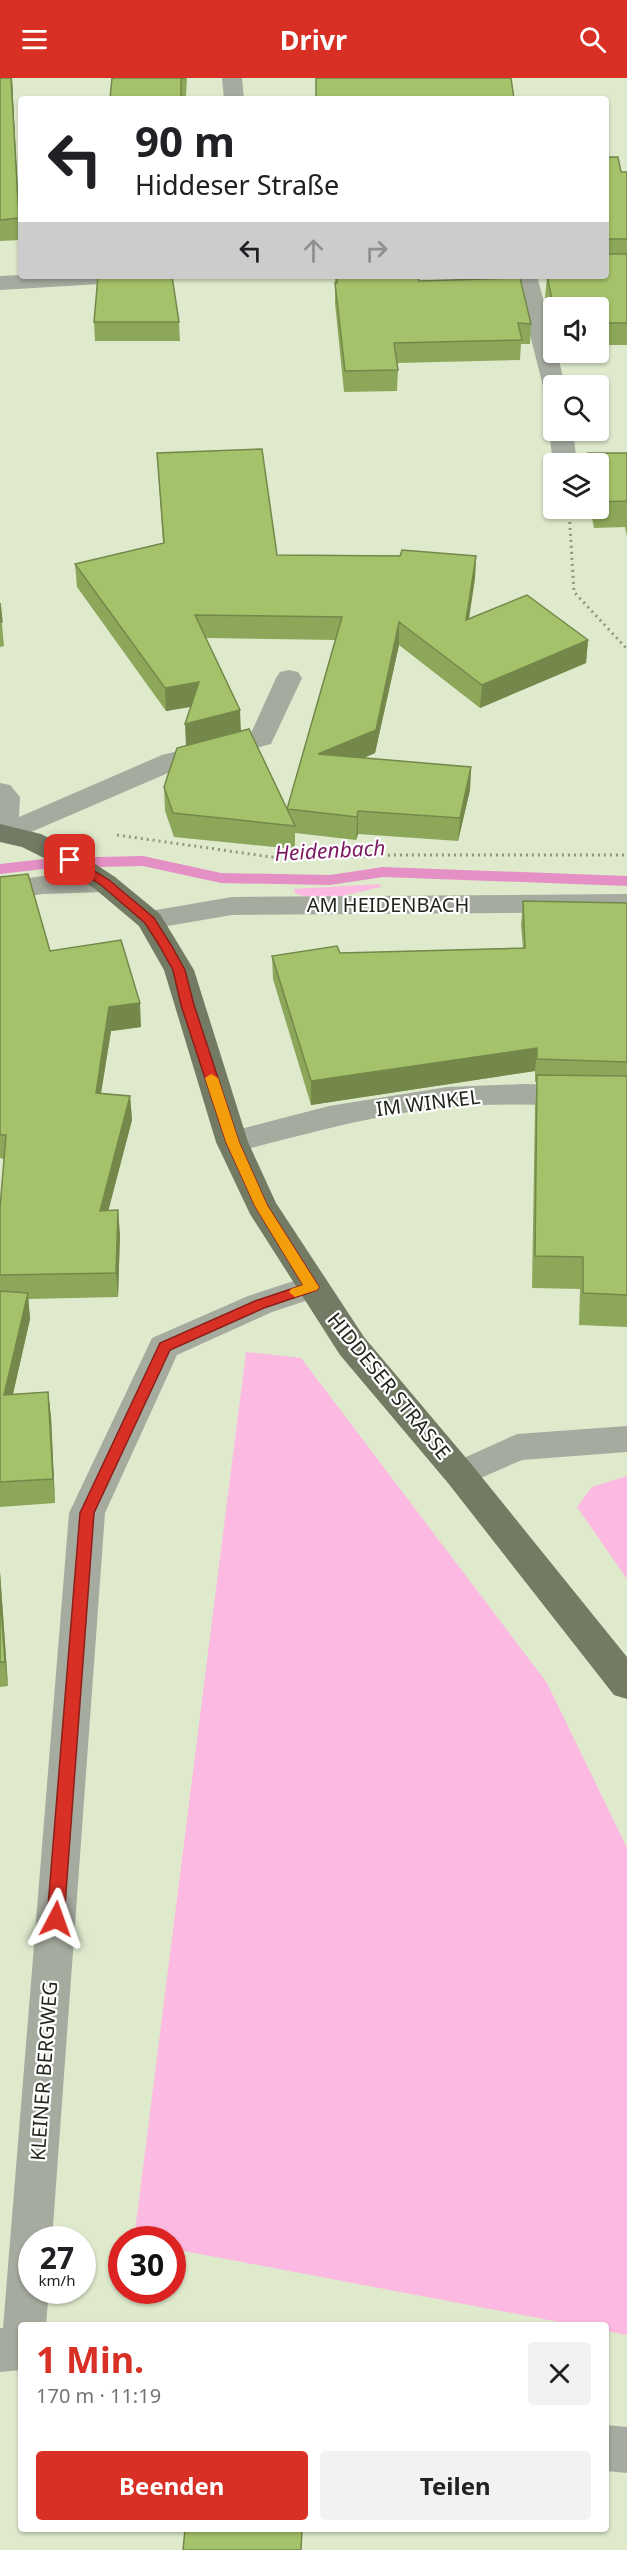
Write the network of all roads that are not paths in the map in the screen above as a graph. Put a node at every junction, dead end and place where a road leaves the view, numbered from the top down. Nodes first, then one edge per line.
1 (232, 78) edge
2 (234, 96) edge
3 (77, 279) edge
4 (527, 279) edge
5 (0, 283) edge
6 (551, 375) edge
7 (289, 678) dead end
8 (0, 791) edge
9 (2, 833) edge
10 (99, 878) junction
11 (0, 891) edge
12 (627, 903) edge
13 (150, 920) junction
14 (627, 1097) edge
15 (232, 1142) junction
16 (312, 1287) junction
17 (627, 1439) edge
18 (460, 1474) junction
19 (627, 1684) edge
20 (24, 2322) edge
21 (18, 2348) edge
22 (0, 2350) edge
23 (609, 2448) edge
24 (627, 2450) edge

1 - 2 street
3 - 5 street
4 - 6 street
7 - 9 street
8 - 9 street
9 - 10 main road, HIDDESER STRASSE
10 - 11 street
10 - 13 main road, HIDDESER STRASSE
12 - 13 street, AM HEIDENBACH
13 - 15 main road, HIDDESER STRASSE
14 - 15 street, IM WINKEL
15 - 16 main road, HIDDESER STRASSE
16 - 18 main road, HIDDESER STRASSE
16 - 20 street, KLEINER BERGWEG
17 - 18 street
18 - 19 main road, HIDDESER STRASSE
21 - 22 street
23 - 24 street

